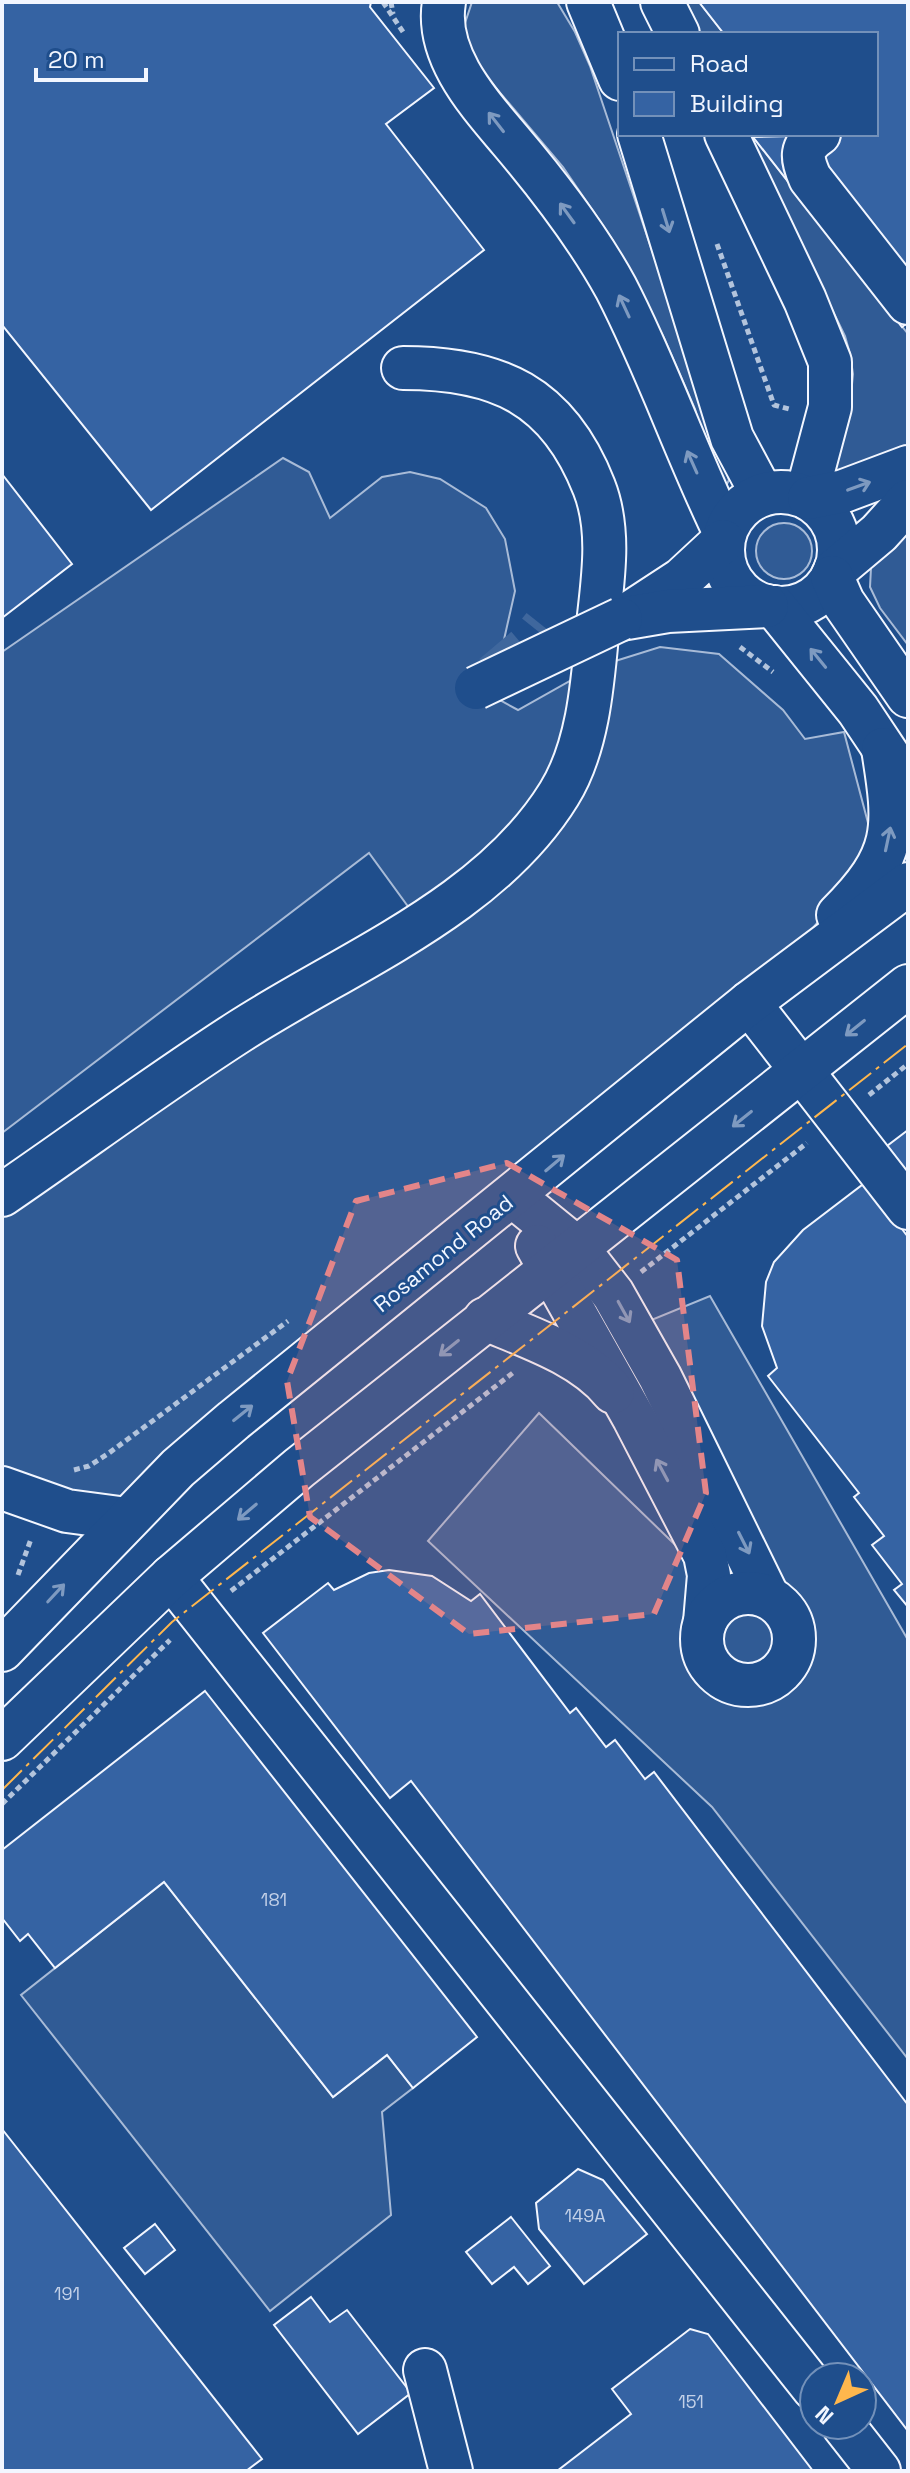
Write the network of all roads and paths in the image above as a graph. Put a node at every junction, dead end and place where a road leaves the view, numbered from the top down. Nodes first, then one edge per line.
1 (383, 2) edge
2 (391, 2) edge
3 (444, 2) edge
4 (588, 2) edge
5 (662, 2) edge
6 (394, 18) junction
7 (677, 32) edge
8 (409, 42) dead end
9 (618, 74) edge
10 (640, 136) edge
11 (727, 136) edge
12 (815, 137) edge
13 (908, 303) edge
14 (403, 368) dead end
15 (908, 467) edge
16 (787, 496) junction
17 (908, 501) edge
18 (724, 537) junction
19 (834, 573) junction
20 (681, 594) junction
21 (771, 607) junction
22 (732, 642) dead end
23 (894, 668) edge
24 (778, 676) dead end
25 (476, 688) dead end
26 (908, 696) edge
27 (883, 749) junction
28 (908, 784) edge
29 (908, 884) edge
30 (908, 986) edge
31 (749, 1003) junction
32 (908, 1064) edge
33 (803, 1070) junction
34 (839, 1118) junction
35 (2, 1195) edge
36 (514, 1197) junction
37 (908, 1208) edge
38 (563, 1260) junction
39 (613, 1294) junction
40 (298, 1314) dead end
41 (485, 1319) junction
42 (547, 1346) junction
43 (634, 1418) junction
44 (63, 1473) dead end
45 (2, 1488) edge
46 (127, 1519) junction
47 (171, 1577) junction
48 (768, 1597) junction
49 (199, 1614) junction
50 (705, 1622) junction
51 (6, 1640) edge
52 (53, 1689) junction
53 (2, 1739) edge
54 (2, 1804) edge
55 (798, 2369) edge
56 (425, 2370) dead end
57 (856, 2441) edge
58 (451, 2471) edge
59 (879, 2471) edge

1 - 6 path
2 - 6 path
18 -> 3 street
4 - 9 street
5 - 7 street
6 - 8 path
10 -> 16 street
11 - 16 street
12 - 13 street
14 - 35 street
16 -> 15 street
16 - 18 street
16 - 19 street
17 - 19 street
18 - 20 street
18 - 21 street
19 - 21 street
19 - 23 street
20 - 21 street
20 - 25 street, bridge
27 -> 21 street
22 - 24 path
23 - 26 street
27 - 28 street
31 -> 27 street
29 - 31 street, Rosamond Road
30 -> 33 street
31 - 33 street
36 -> 31 street, Rosamond Road
32 - 34 path
33 - 34 street
33 -> 38 street
34 - 37 street
34 - 39 path
36 - 38 street
46 -> 36 street, Rosamond Road
38 - 39 street
38 - 41 street
38 - 43 street
39 -> 48 street
40 - 44 path
41 - 42 street
41 -> 47 street
42 - 43 street
42 - 49 path
50 -> 43 street
45 - 46 street
51 -> 46 street, Rosamond Road
47 - 49 street
47 - 52 street
48 - 50 street
48 - 50 street
49 - 54 path
49 - 55 street
51 - 52 street
52 - 53 street
56 - 58 street
57 - 59 street

